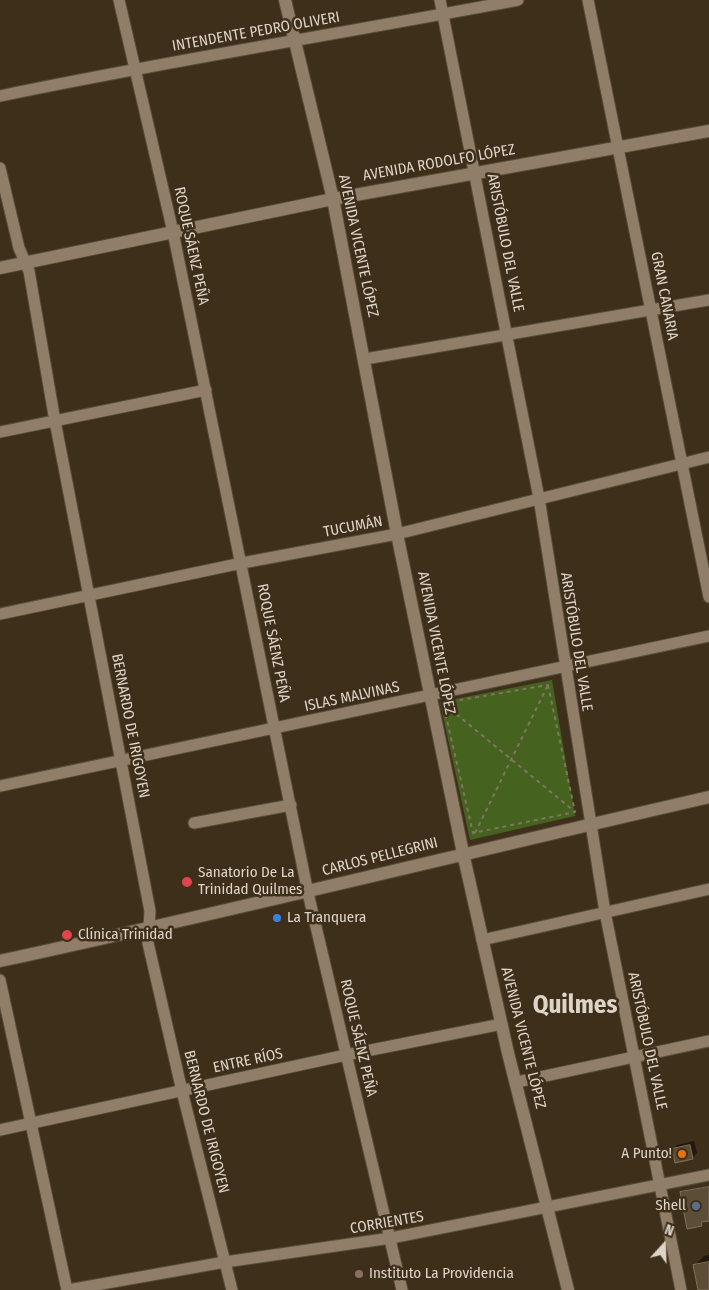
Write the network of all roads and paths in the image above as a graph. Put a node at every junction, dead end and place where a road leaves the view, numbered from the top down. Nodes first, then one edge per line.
1 (119, 0) edge
2 (285, 0) edge
3 (440, 0) edge
4 (518, 0) edge
5 (588, 0) edge
6 (443, 14) junction
7 (295, 42) junction
8 (136, 68) junction
9 (0, 96) edge
10 (709, 130) edge
11 (619, 147) junction
12 (0, 168) edge
13 (475, 173) junction
14 (333, 199) junction
15 (174, 232) junction
16 (26, 262) junction
17 (0, 268) edge
18 (709, 300) edge
19 (651, 311) junction
20 (508, 334) junction
21 (365, 359) junction
22 (206, 390) junction
23 (55, 421) junction
24 (0, 432) edge
25 (709, 457) edge
26 (682, 463) junction
27 (539, 498) junction
28 (398, 534) junction
29 (242, 563) junction
30 (90, 596) junction
31 (709, 598) edge
32 (0, 614) edge
33 (709, 636) edge
34 (565, 666) junction
35 (548, 685) junction
36 (430, 696) junction
37 (442, 703) junction
38 (275, 729) junction
39 (511, 759) junction
40 (121, 762) junction
41 (0, 786) edge
42 (709, 796) edge
43 (290, 805) junction
44 (575, 812) junction
45 (194, 823) dead end
46 (590, 824) junction
47 (475, 833) junction
48 (463, 853) junction
49 (709, 889) edge
50 (308, 892) junction
51 (605, 912) junction
52 (149, 929) junction
53 (482, 940) junction
54 (0, 961) edge
55 (0, 980) edge
56 (502, 1024) junction
57 (709, 1041) edge
58 (346, 1055) junction
59 (635, 1056) junction
60 (517, 1082) junction
61 (182, 1091) junction
62 (30, 1123) junction
63 (0, 1130) edge
64 (709, 1175) edge
65 (660, 1184) junction
66 (547, 1207) junction
67 (391, 1238) junction
68 (225, 1262) junction
69 (67, 1290) edge
70 (232, 1290) edge
71 (402, 1290) edge
72 (568, 1290) edge
73 (681, 1290) edge

1 - 8 street, ROQUE SÁENZ PEÑA
2 - 7 main road, AVENIDA VICENTE LÓPEZ
3 - 6 street, ARISTÓBULO DEL VALLE
4 - 6 street, INTENDENTE PEDRO OLIVERI
5 - 11 street, GRAN CANARIA
6 - 7 street, INTENDENTE PEDRO OLIVERI
6 - 13 street, ARISTÓBULO DEL VALLE
7 - 8 street, INTENDENTE PEDRO OLIVERI
7 - 14 main road, AVENIDA VICENTE LÓPEZ
8 - 9 street, INTENDENTE PEDRO OLIVERI
8 - 15 street, ROQUE SÁENZ PEÑA
10 - 11 main road, AVENIDA RODOLFO LÓPEZ
11 - 13 main road, AVENIDA RODOLFO LÓPEZ
11 - 19 street, GRAN CANARIA
12 - 16 street, BERNARDO DE IRIGOYEN
13 - 14 main road, AVENIDA RODOLFO LÓPEZ
13 - 20 street, ARISTÓBULO DEL VALLE
14 - 15 main road, AVENIDA RODOLFO LÓPEZ
14 - 21 main road, AVENIDA VICENTE LÓPEZ
15 - 16 main road, AVENIDA RODOLFO LÓPEZ
15 - 22 street, ROQUE SÁENZ PEÑA
16 - 17 main road, AVENIDA RODOLFO LÓPEZ
16 - 23 street, BERNARDO DE IRIGOYEN
18 - 19 street
19 - 20 street
19 - 26 street, GRAN CANARIA
20 - 21 street
20 - 27 street, ARISTÓBULO DEL VALLE
21 - 28 main road, AVENIDA VICENTE LÓPEZ
22 - 23 street
22 - 29 street, ROQUE SÁENZ PEÑA
23 - 24 street
23 - 30 street, BERNARDO DE IRIGOYEN
25 - 26 street, TUCUMÁN
26 - 27 street, TUCUMÁN
26 - 31 street, GRAN CANARIA
27 - 28 street, TUCUMÁN
27 - 34 street, ARISTÓBULO DEL VALLE
28 - 29 street, TUCUMÁN
28 - 36 main road, AVENIDA VICENTE LÓPEZ
29 - 30 street, TUCUMÁN
29 - 38 street, ROQUE SÁENZ PEÑA
30 - 32 street, TUCUMÁN
30 - 40 street, BERNARDO DE IRIGOYEN
33 - 34 street, ISLAS MALVINAS
34 - 36 street, ISLAS MALVINAS
34 - 46 street, ARISTÓBULO DEL VALLE
35 - 37 path
35 - 39 path
35 - 44 path
36 - 38 street, ISLAS MALVINAS
36 - 48 main road, AVENIDA VICENTE LÓPEZ
37 - 39 path
37 - 47 path
38 - 40 street, ISLAS MALVINAS
38 - 43 street, ROQUE SÁENZ PEÑA
39 - 44 path
39 - 47 path
40 - 41 street, ISLAS MALVINAS
40 - 52 street, BERNARDO DE IRIGOYEN
42 - 46 main road, CARLOS PELLEGRINI
43 - 45 street
43 - 50 street, ROQUE SÁENZ PEÑA
44 - 47 path
46 - 48 main road, CARLOS PELLEGRINI
46 - 51 street, ARISTÓBULO DEL VALLE
48 - 50 main road, CARLOS PELLEGRINI
48 - 53 main road, AVENIDA VICENTE LÓPEZ
49 - 51 street
50 - 52 main road, CARLOS PELLEGRINI
50 - 58 street, ROQUE SÁENZ PEÑA
51 - 53 street
51 - 59 street, ARISTÓBULO DEL VALLE
52 - 54 main road, CARLOS PELLEGRINI
52 - 61 street, BERNARDO DE IRIGOYEN
53 - 56 main road, AVENIDA VICENTE LÓPEZ
55 - 62 street
56 - 58 street, ENTRE RÍOS
56 - 60 main road, AVENIDA VICENTE LÓPEZ
57 - 59 street
58 - 61 street, ENTRE RÍOS
58 - 67 street, ROQUE SÁENZ PEÑA
59 - 60 street
59 - 65 street, ARISTÓBULO DEL VALLE
60 - 66 main road, AVENIDA VICENTE LÓPEZ
61 - 62 street, ENTRE RÍOS
61 - 68 street, BERNARDO DE IRIGOYEN
62 - 63 street, ENTRE RÍOS
62 - 69 street
64 - 65 street, CORRIENTES
65 - 66 street, CORRIENTES
65 - 73 street, ARISTÓBULO DEL VALLE
66 - 67 street, CORRIENTES
66 - 72 main road, AVENIDA VICENTE LÓPEZ
67 - 68 street, CORRIENTES
67 - 71 street, ROQUE SÁENZ PEÑA
68 - 69 street, CORRIENTES
68 - 70 street, BERNARDO DE IRIGOYEN

